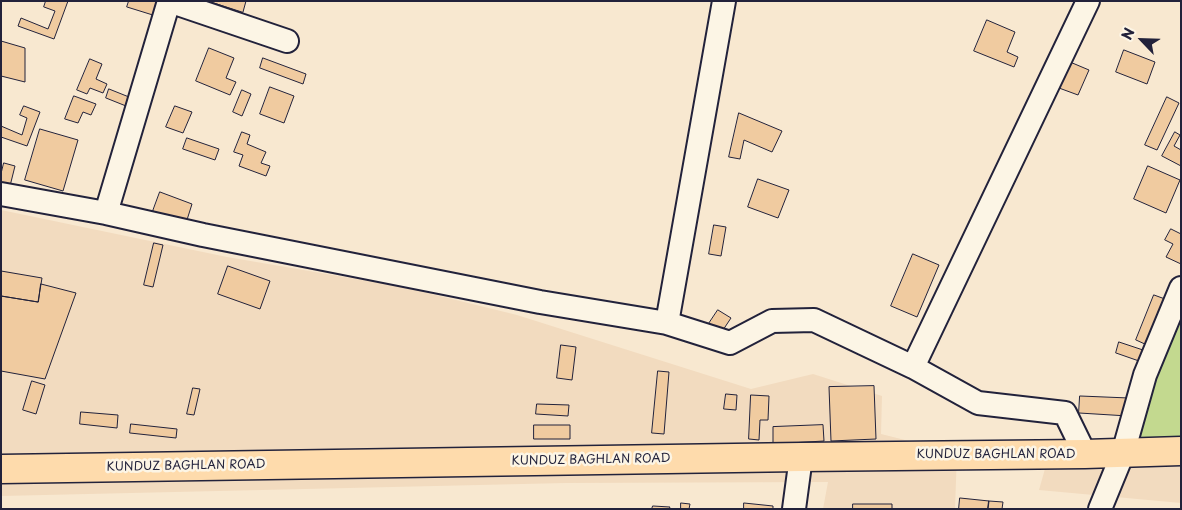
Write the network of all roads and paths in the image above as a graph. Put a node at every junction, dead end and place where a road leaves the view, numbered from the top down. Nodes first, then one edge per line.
1 (169, 1) edge
2 (724, 1) edge
3 (1088, 1) edge
4 (287, 41) dead end
5 (1, 194) edge
6 (106, 213) junction
7 (1181, 288) edge
8 (667, 323) junction
9 (913, 367) junction
10 (1181, 451) edge
11 (1123, 453) junction
12 (1085, 454) junction
13 (802, 457) junction
14 (1, 469) edge
15 (794, 509) edge
16 (1100, 509) edge

1 - 4 street
1 - 6 street
2 - 8 street
3 - 9 street
5 - 6 street
6 - 8 street
7 - 11 street
8 - 9 street
9 - 12 street
10 - 11 highway, KUNDUZ BAGHLAN ROAD
11 - 12 highway, KUNDUZ BAGHLAN ROAD
11 - 16 street
12 - 13 highway, KUNDUZ BAGHLAN ROAD
13 - 14 highway, KUNDUZ BAGHLAN ROAD
13 - 15 street

